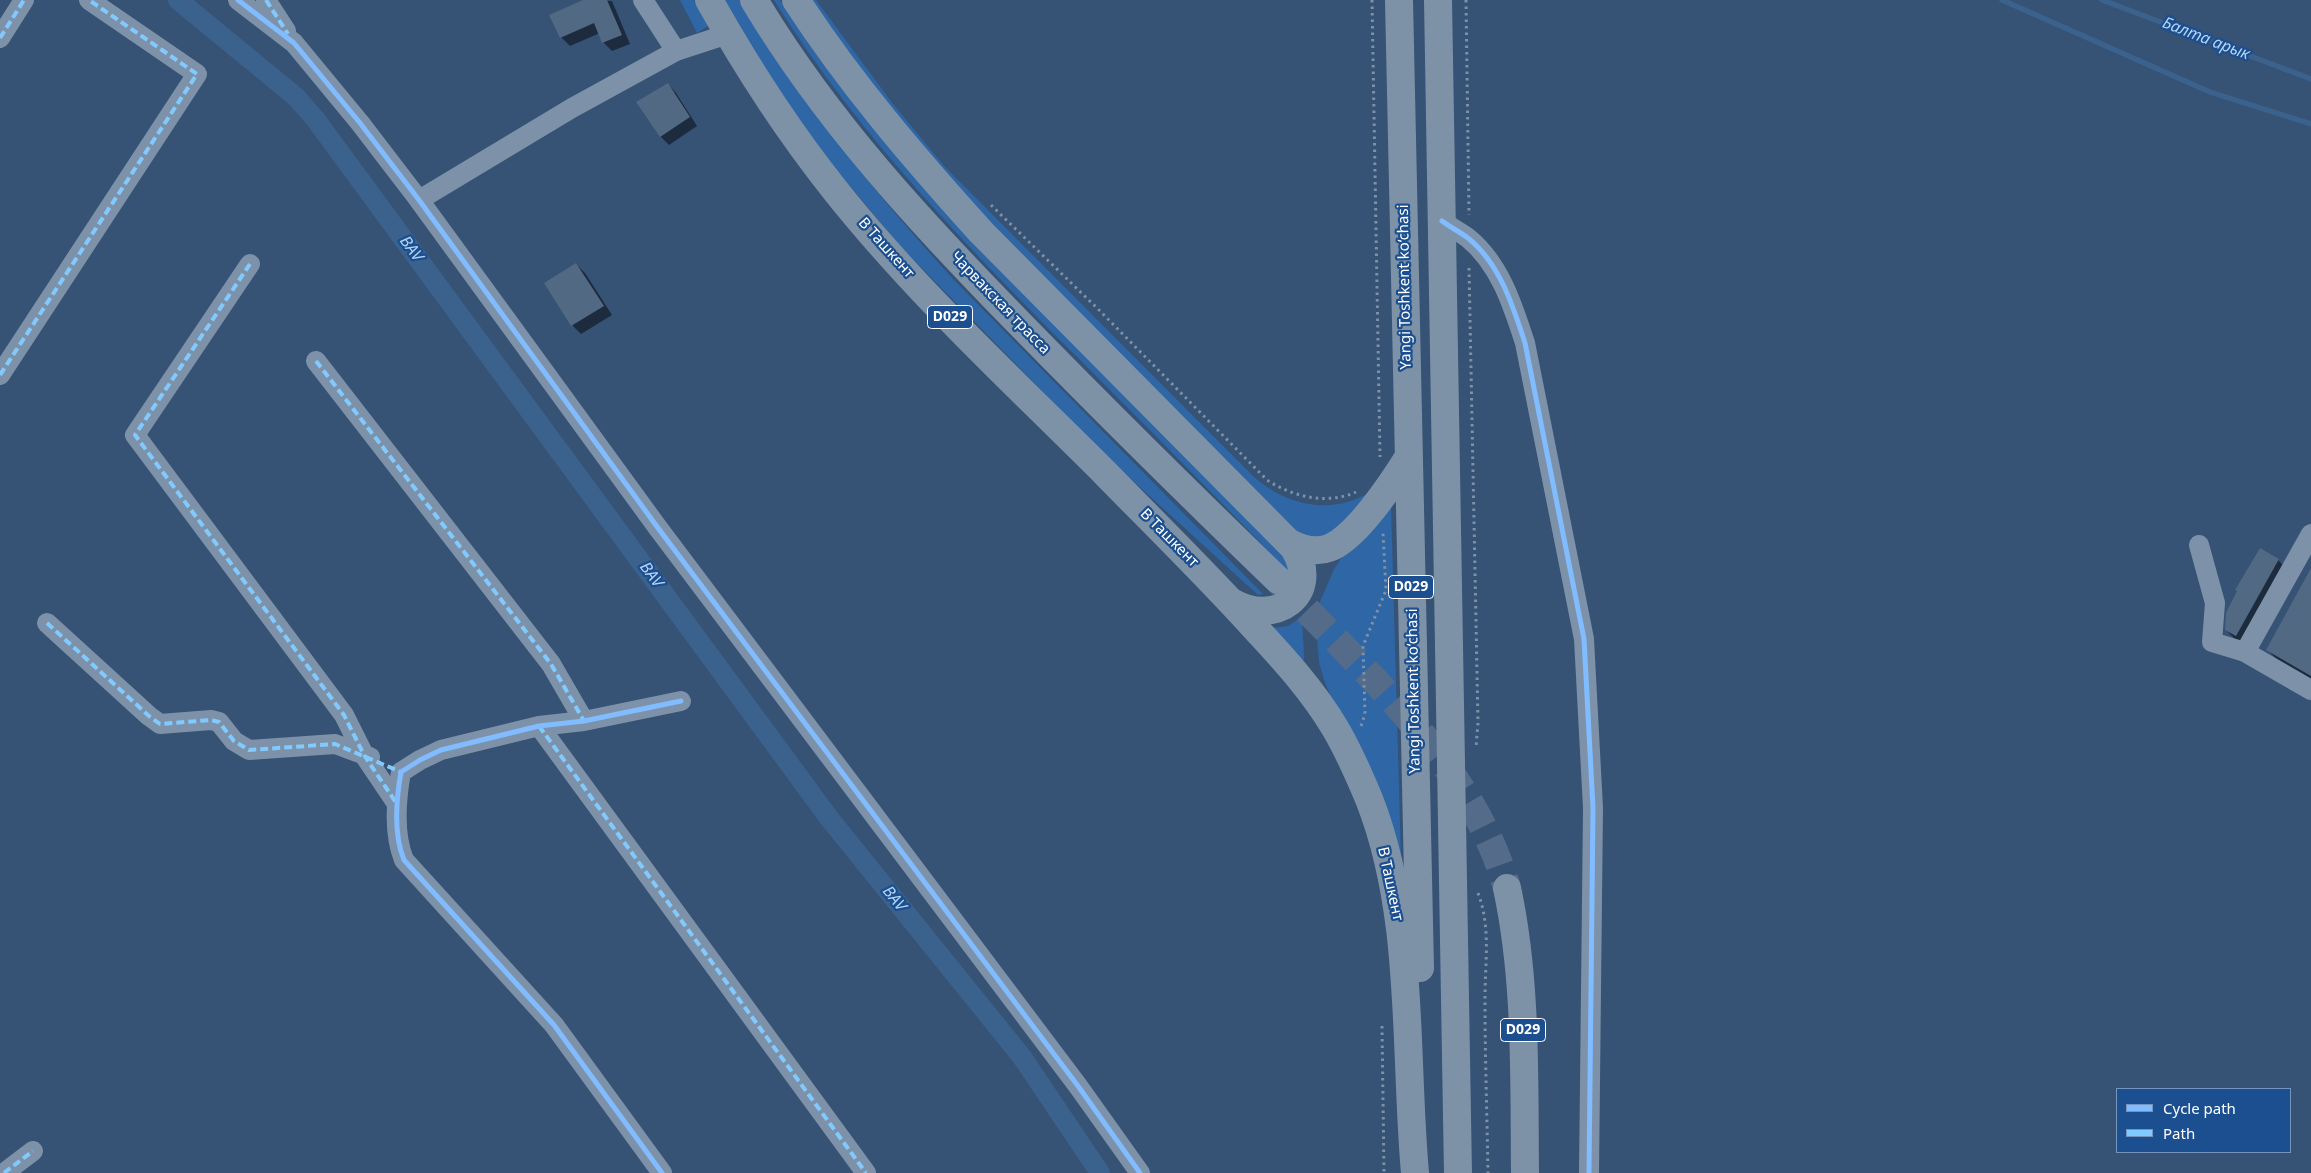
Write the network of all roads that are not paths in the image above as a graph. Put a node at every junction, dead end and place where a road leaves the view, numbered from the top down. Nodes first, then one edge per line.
1 (24, 0) edge
2 (89, 0) edge
3 (238, 0) edge
4 (266, 0) edge
5 (643, 0) edge
6 (709, 0) edge
7 (754, 0) edge
8 (796, 0) edge
9 (1400, 0) edge
10 (1438, 0) edge
11 (728, 34) junction
12 (0, 38) edge
13 (294, 43) junction
14 (676, 52) junction
15 (419, 200) junction
16 (1442, 221) junction
17 (250, 264) dead end
18 (316, 361) dead end
19 (0, 375) edge
20 (1408, 458) junction
21 (2311, 534) edge
22 (1288, 542) junction
23 (2199, 545) dead end
24 (1278, 580) tunnel mouth
25 (1232, 602) junction
26 (47, 623) dead end
27 (2245, 652) junction
28 (2311, 690) edge
29 (681, 701) dead end
30 (584, 721) junction
31 (539, 726) junction
32 (364, 754) junction
33 (401, 772) junction
34 (397, 804) junction
35 (1507, 888) tunnel mouth
36 (33, 1151) dead end
37 (4, 1173) edge
38 (662, 1173) edge
39 (866, 1173) edge
40 (1140, 1173) edge
41 (1415, 1173) edge
42 (1425, 1173) edge
43 (1458, 1173) edge
44 (1525, 1173) edge
45 (1589, 1173) edge

1 - 12 street
2 - 19 street
3 - 13 street
4 - 13 street
5 - 14 street
6 - 11 highway, В Ташкент / D029
7 - 24 highway, Чарвакская трасса / D029
8 - 22 highway
9 - 20 highway, Yangi Toshkent ko‘chasi / D029
10 - 16 highway, D029
11 - 14 street
11 - 25 highway, В Ташкент / D029
13 - 15 street
14 - 15 street
15 - 40 street
16 - 43 highway, D029
16 - 45 street
17 - 32 street
18 - 30 street
20 - 22 highway
20 - 42 highway, Yangi Toshkent ko‘chasi / D029
21 - 27 street
22 - 25 highway
23 - 27 street
25 - 41 highway, В Ташкент / D029
26 - 32 street
27 - 28 street
29 - 30 street
30 - 31 street
31 - 33 street
31 - 39 street
32 - 33 street
32 - 34 street
33 - 34 street
34 - 38 street
35 - 44 highway, D029
36 - 37 street

